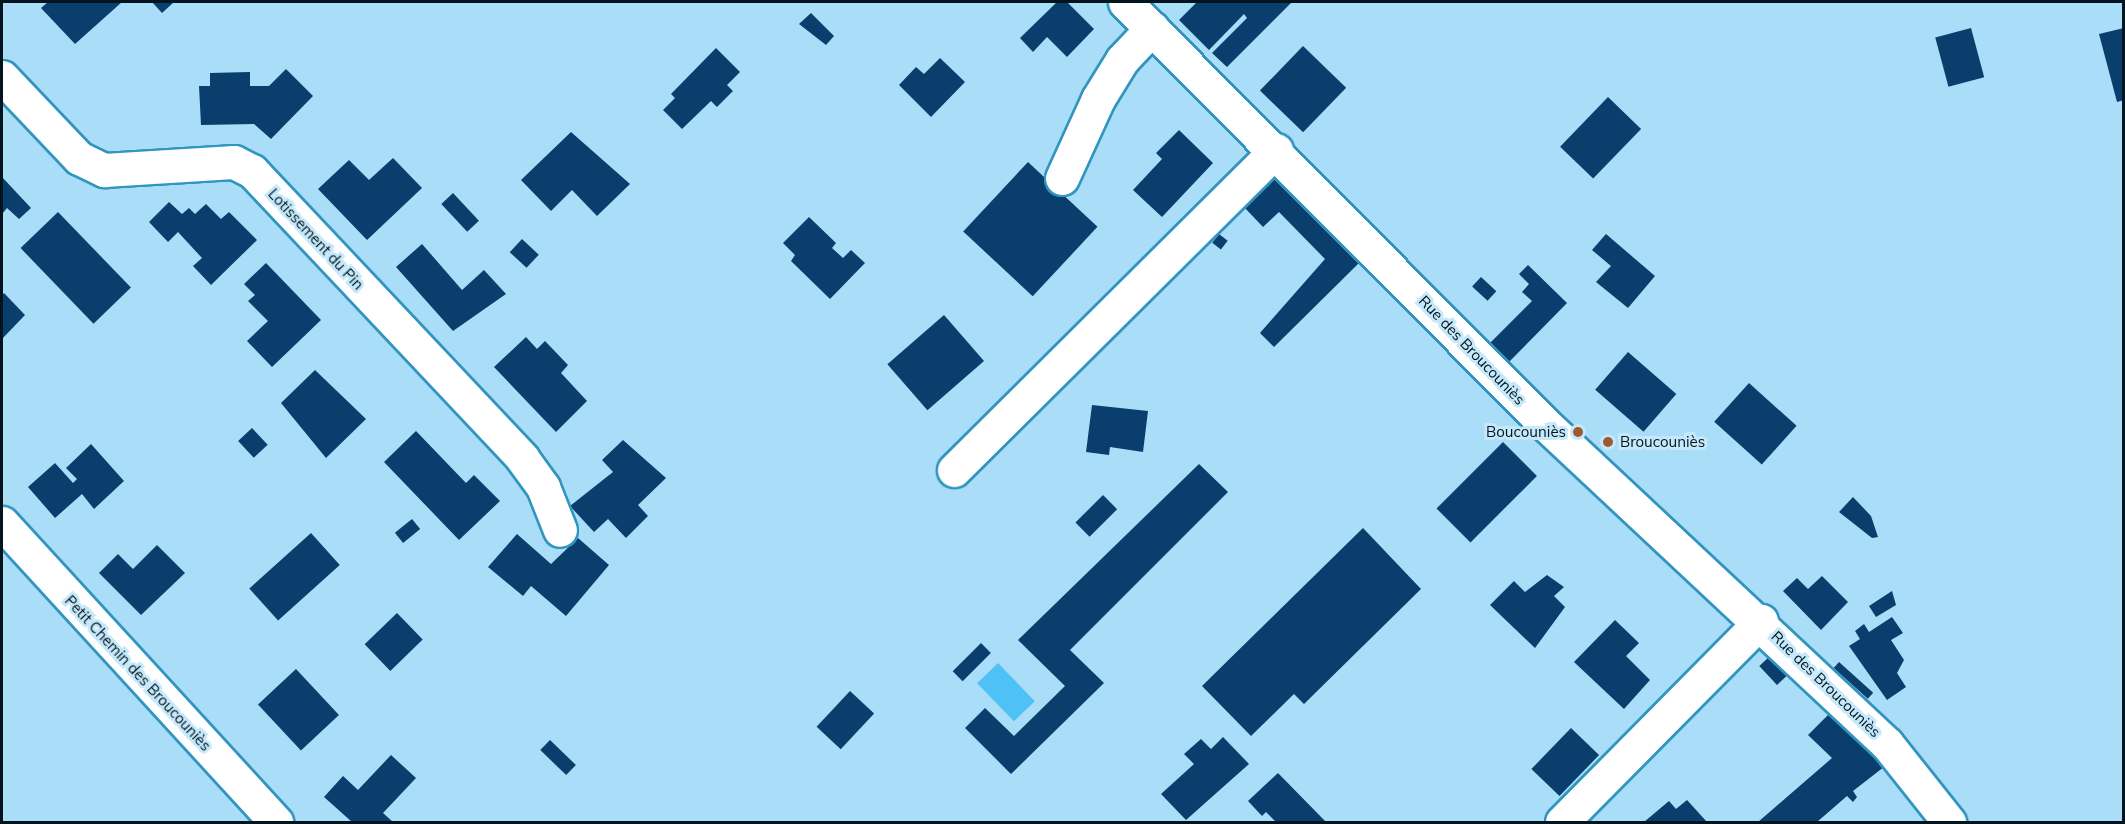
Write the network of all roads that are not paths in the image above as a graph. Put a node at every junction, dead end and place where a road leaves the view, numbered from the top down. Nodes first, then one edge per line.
1 (1125, 2) edge
2 (1152, 28) junction
3 (2, 77) edge
4 (1276, 150) junction
5 (1062, 177) dead end
6 (954, 470) dead end
7 (2, 523) edge
8 (560, 530) dead end
9 (1761, 621) junction
10 (276, 822) edge
11 (1562, 822) edge
12 (1949, 822) edge

1 - 2 street, Rue des Broucouniès
2 - 4 street, Rue des Broucouniès
2 - 5 street
3 - 8 street, Lotissement du Pin
4 - 6 street
4 - 9 street, Rue des Broucouniès
7 - 10 street, Petit Chemin des Broucouniès
9 - 11 street
9 - 12 street, Rue des Broucouniès

